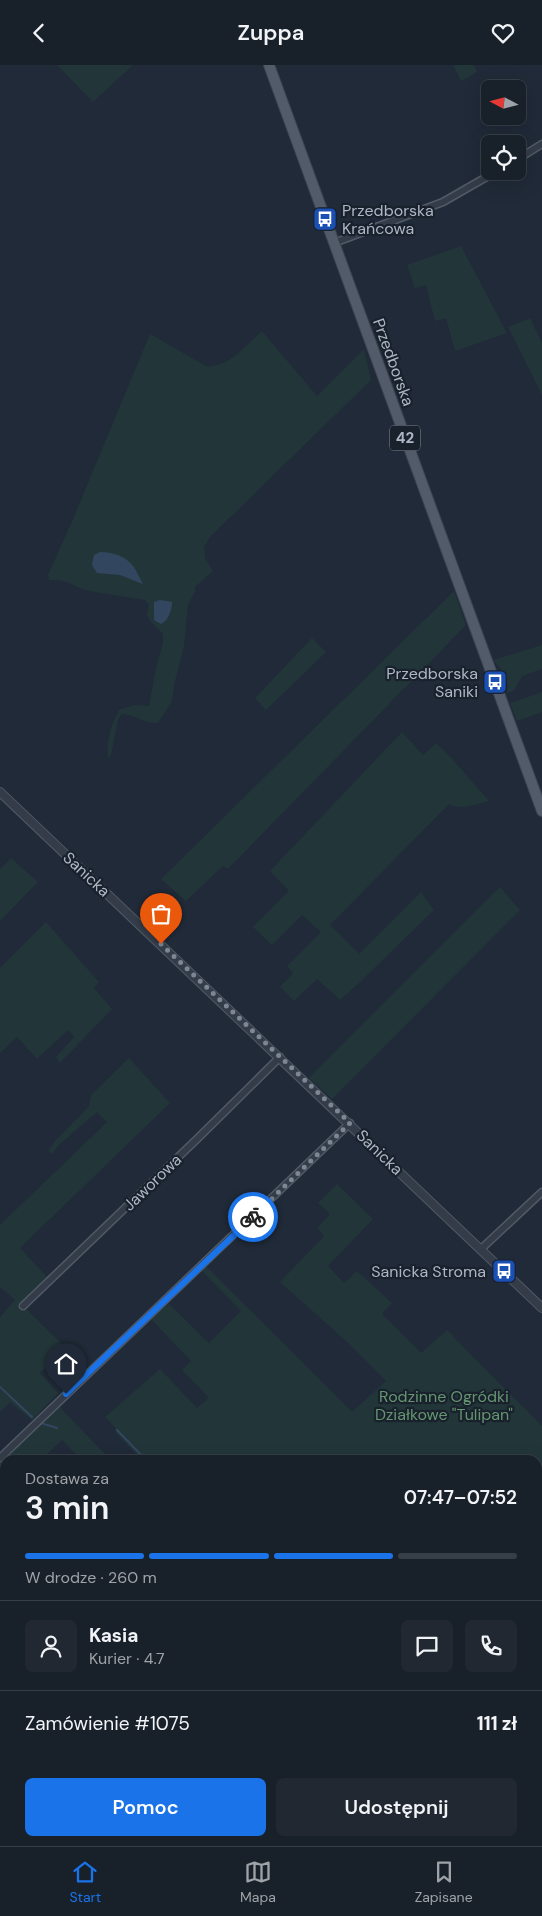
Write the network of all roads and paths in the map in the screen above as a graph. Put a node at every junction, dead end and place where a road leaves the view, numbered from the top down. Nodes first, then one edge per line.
1 (268, 65) edge
2 (542, 144) edge
3 (526, 154) edge
4 (482, 180) edge
5 (334, 243) junction
6 (0, 792) edge
7 (542, 811) edge
8 (280, 1057) junction
9 (350, 1123) junction
10 (542, 1192) edge
11 (482, 1249) junction
12 (23, 1306) dead end
13 (542, 1308) edge
14 (3, 1455) edge

1 - 5 main road, Przedborska / 42
2 - 3 street
4 - 5 street
5 - 7 main road, Przedborska / 42
6 - 8 street, Sanicka
8 - 9 street, Sanicka
8 - 12 street, Jaworowa
9 - 11 street, Sanicka
9 - 14 street
10 - 11 street
11 - 13 street, Sanicka

